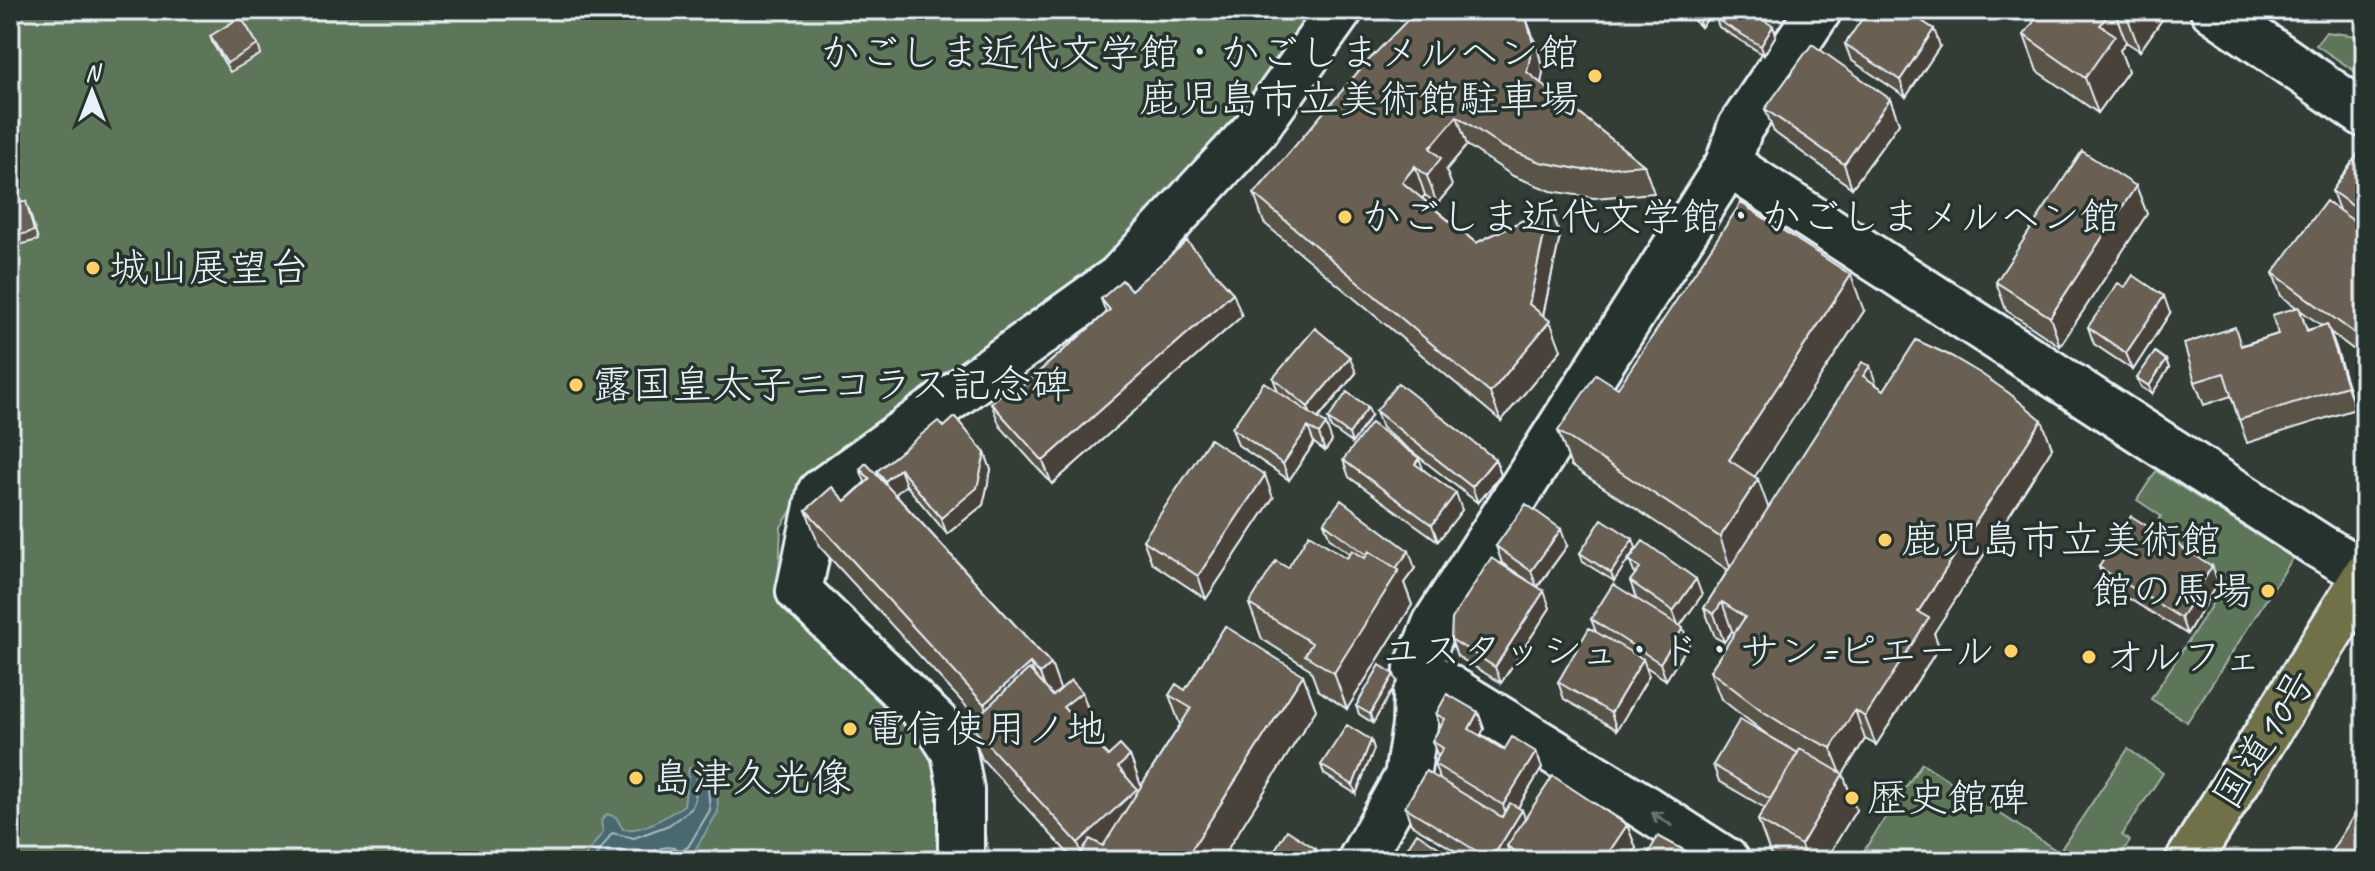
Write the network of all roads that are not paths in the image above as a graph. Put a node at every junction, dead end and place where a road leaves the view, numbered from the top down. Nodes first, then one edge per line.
1 (1340, 10) edge
2 (1819, 10) edge
3 (2213, 10) edge
4 (2365, 115) edge
5 (1728, 164) junction
6 (2365, 574) edge
7 (1417, 668) junction
8 (961, 861) edge
9 (1360, 861) edge
10 (1727, 861) edge
11 (2188, 861) edge

1 - 8 street
2 - 5 street
3 - 4 street
5 - 6 street
5 - 7 street
6 - 11 highway, 国道10号
7 - 9 street
10 -> 7 street

